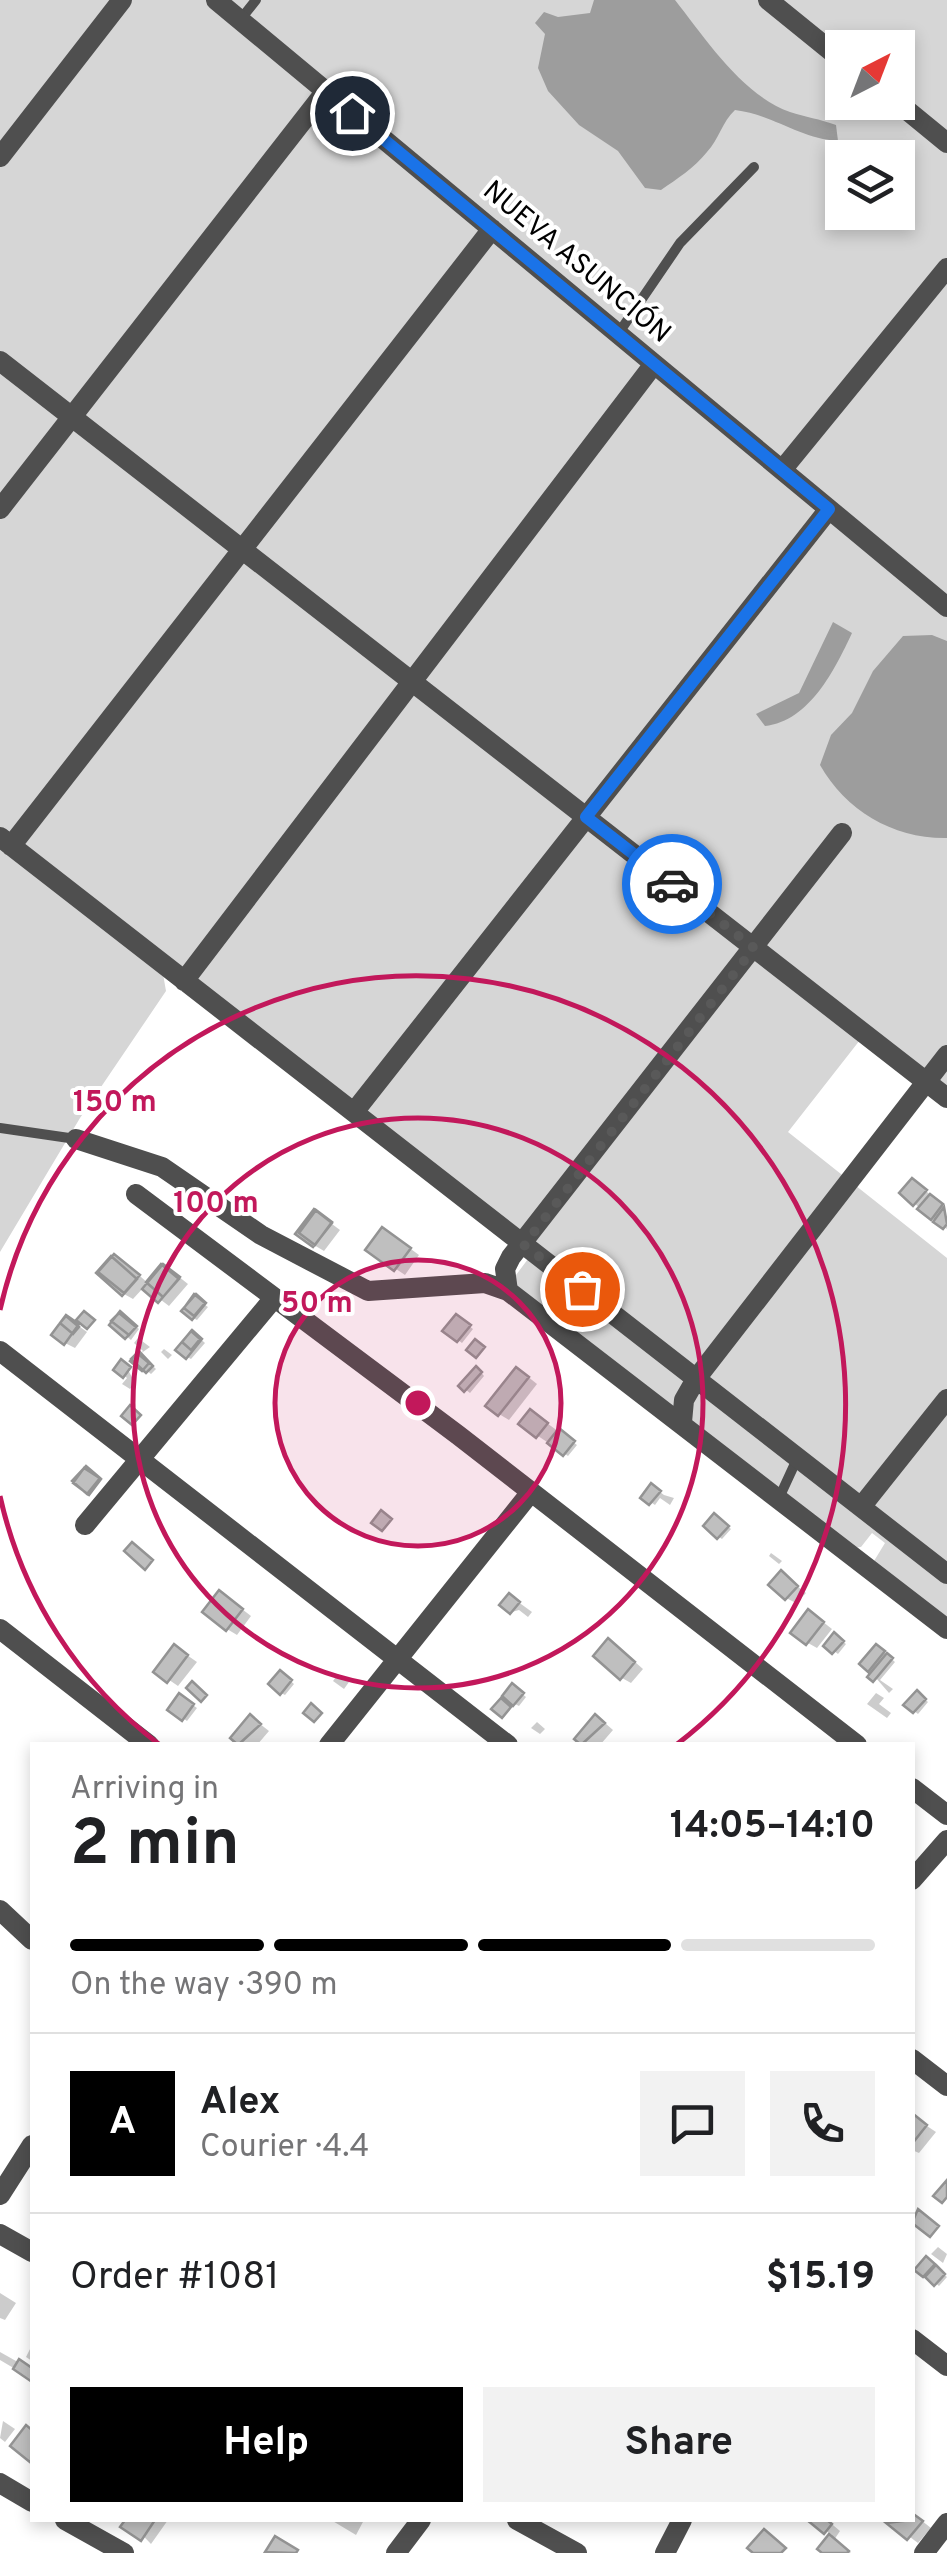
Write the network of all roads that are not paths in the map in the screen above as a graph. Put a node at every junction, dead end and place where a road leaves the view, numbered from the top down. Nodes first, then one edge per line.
1 (122, 0) edge
2 (216, 0) edge
3 (256, 0) edge
4 (768, 0) edge
5 (240, 20) junction
6 (825, 46) edge
7 (326, 92) junction
8 (915, 116) edge
9 (947, 142) edge
10 (0, 156) edge
11 (754, 168) dead end
12 (492, 229) junction
13 (947, 268) edge
14 (618, 334) junction
15 (0, 361) edge
16 (654, 364) junction
17 (72, 417) junction
18 (782, 470) junction
19 (0, 509) edge
20 (829, 509) junction
21 (242, 549) junction
22 (947, 607) edge
23 (412, 682) junction
24 (586, 817) junction
25 (842, 833) dead end
26 (6, 841) edge
27 (754, 948) junction
28 (184, 980) junction
29 (947, 1055) edge
30 (926, 1082) junction
31 (947, 1098) edge
32 (354, 1112) junction
33 (0, 1128) edge
34 (76, 1140) joint
35 (136, 1194) dead end
36 (524, 1245) junction
37 (508, 1291) junction
38 (274, 1298) junction
39 (0, 1351) edge
40 (696, 1379) junction
41 (947, 1399) edge
42 (682, 1422) junction
43 (798, 1458) junction
44 (141, 1463) junction
45 (531, 1492) junction
46 (778, 1498) junction
47 (861, 1507) junction
48 (85, 1526) dead end
49 (947, 1574) edge
50 (0, 1628) edge
51 (947, 1630) edge
52 (397, 1659) junction
53 (145, 1742) edge
54 (330, 1742) edge
55 (504, 1742) edge
56 (853, 1742) edge
57 (915, 1790) edge
58 (947, 1815) edge
59 (947, 1840) edge
60 (915, 1877) edge
61 (0, 1910) edge
62 (30, 1938) edge
63 (915, 2061) edge
64 (947, 2086) edge
65 (30, 2147) edge
66 (0, 2195) edge
67 (0, 2234) edge
68 (30, 2251) edge
69 (915, 2341) edge
70 (947, 2366) edge
71 (0, 2483) edge
72 (30, 2501) edge
73 (69, 2522) edge
74 (419, 2522) edge
75 (521, 2522) edge
76 (681, 2522) edge
77 (947, 2523) edge
78 (124, 2553) edge
79 (396, 2553) edge
80 (577, 2553) edge
81 (665, 2553) edge
82 (924, 2553) edge

1 - 10 street
2 - 5 street, NUEVA ASUNCIÓN
3 - 5 lane
4 - 6 street
5 - 7 street, NUEVA ASUNCIÓN
7 - 12 street, NUEVA ASUNCIÓN
7 - 17 street
8 - 9 street
11 - 14 lane
12 - 14 street, NUEVA ASUNCIÓN
12 - 21 street
13 - 18 street
14 - 16 street, NUEVA ASUNCIÓN
15 - 17 street
16 - 18 street, NUEVA ASUNCIÓN
16 - 23 street
17 - 19 street
17 - 21 street
18 - 20 street, NUEVA ASUNCIÓN
20 - 22 street, NUEVA ASUNCIÓN
20 - 24 street
21 - 23 street
21 - 26 street
23 - 24 street
23 - 28 street
24 - 27 street
24 - 32 street
25 - 27 street
26 - 28 street
27 - 30 street
27 - 36 street
28 - 32 street
29 - 30 street
30 - 31 street
30 - 40 street
32 - 36 street
33 - 34 lane
34 - 37 street
35 - 38 street
36 - 37 street
36 - 40 street
37 - 42 street
38 - 44 street
38 - 45 street
39 - 44 street
40 - 42 street
40 - 43 street
41 - 47 street
42 - 46 street
43 - 46 lane
43 - 47 street
44 - 48 street
44 - 52 street
45 - 52 street
45 - 56 street
46 - 51 street
47 - 49 street
50 - 53 street
52 - 54 street
52 - 55 street
57 - 58 street
59 - 60 street
61 - 62 street
63 - 64 street
65 - 66 street
67 - 68 street
69 - 70 street
71 - 72 street
73 - 78 street
74 - 79 street
75 - 80 street
76 - 81 street
77 - 82 street

